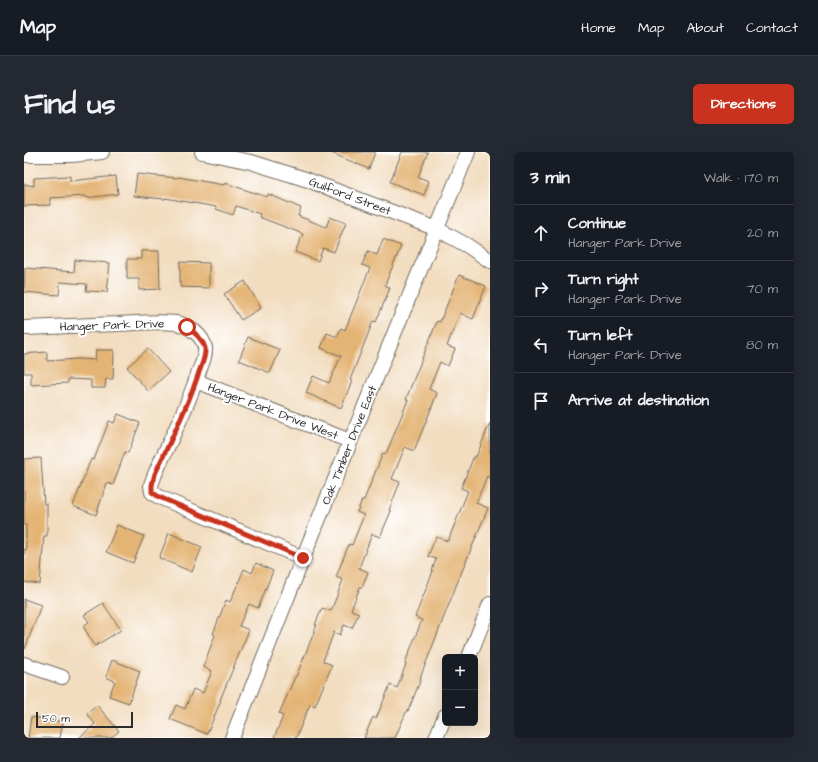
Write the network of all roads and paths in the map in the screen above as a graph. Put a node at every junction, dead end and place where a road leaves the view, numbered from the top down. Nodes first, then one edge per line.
1 (102, 152) edge
2 (202, 152) edge
3 (468, 152) edge
4 (24, 155) edge
5 (437, 228) junction
6 (490, 261) edge
7 (24, 328) edge
8 (196, 381) junction
9 (350, 441) junction
10 (303, 558) junction
11 (490, 604) edge
12 (470, 654) edge
13 (24, 664) edge
14 (62, 677) dead end
15 (442, 723) edge
16 (232, 738) edge
17 (436, 738) edge

1 - 4 street
2 - 5 street, Guilford Street
3 - 5 street, Oak Timber Drive East
5 - 6 street, Guilford Street
5 - 9 street, Oak Timber Drive East
7 - 8 street, Hanger Park Drive
8 - 9 street, Hanger Park Drive West
8 - 10 street, Hanger Park Drive
9 - 10 street, Oak Timber Drive East
10 - 16 street, Oak Timber Drive East
11 - 12 street
13 - 14 street
15 - 17 street

